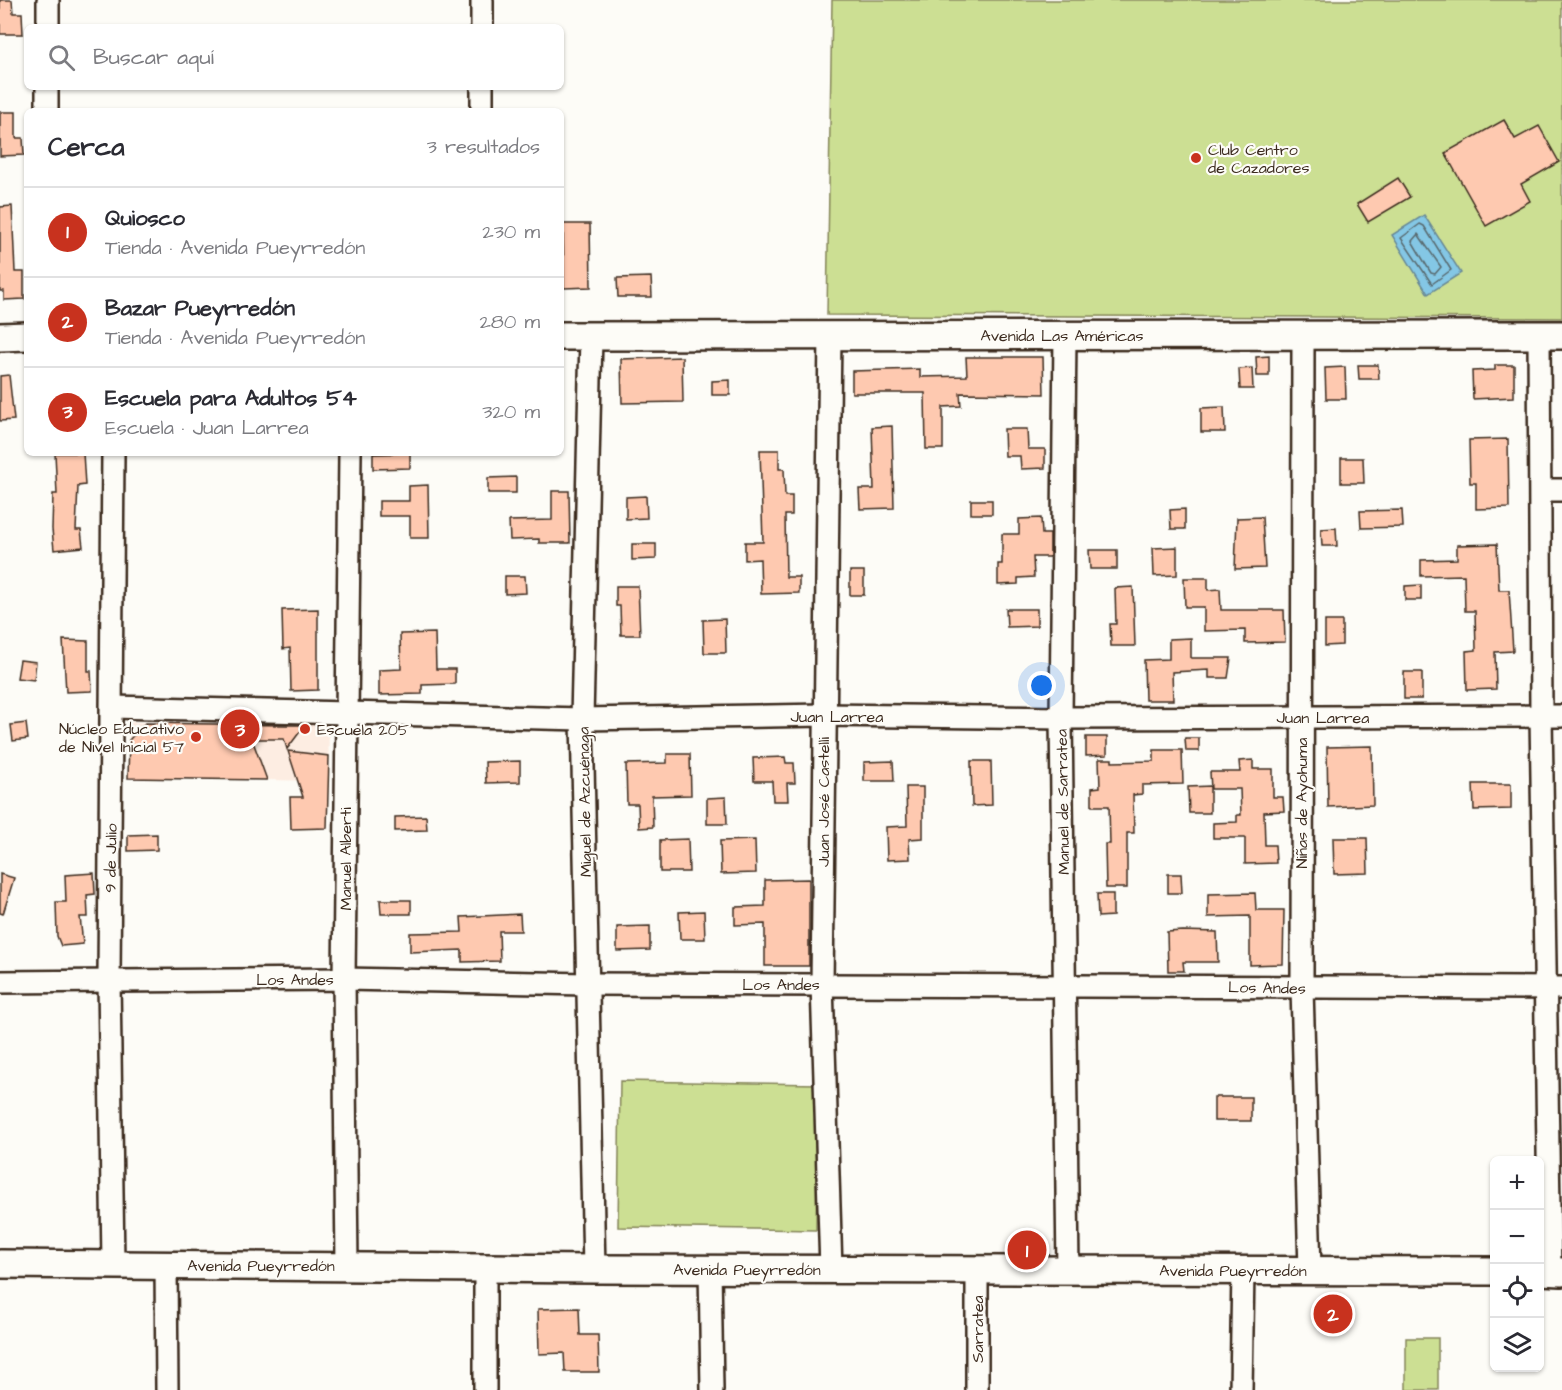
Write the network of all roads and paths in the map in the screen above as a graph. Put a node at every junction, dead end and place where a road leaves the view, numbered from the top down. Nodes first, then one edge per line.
1 (48, 0) edge
2 (482, 0) edge
3 (48, 24) edge
4 (482, 24) edge
5 (47, 90) edge
6 (482, 90) edge
7 (47, 108) edge
8 (482, 108) edge
9 (830, 335) junction
10 (1065, 335) junction
11 (1303, 335) junction
12 (1551, 335) edge
13 (24, 336) edge
14 (564, 336) edge
15 (591, 336) junction
16 (0, 337) edge
17 (113, 456) edge
18 (350, 456) edge
19 (1552, 490) edge
20 (112, 707) junction
21 (346, 713) junction
22 (824, 715) junction
23 (1552, 716) edge
24 (1300, 717) junction
25 (1061, 718) junction
26 (582, 719) junction
27 (109, 979) junction
28 (344, 979) junction
29 (0, 982) edge
30 (586, 984) junction
31 (822, 984) junction
32 (1065, 985) junction
33 (1302, 988) junction
34 (1554, 988) edge
35 (0, 1264) edge
36 (113, 1264) junction
37 (166, 1265) junction
38 (347, 1266) junction
39 (485, 1267) junction
40 (710, 1268) junction
41 (594, 1269) junction
42 (831, 1269) junction
43 (976, 1269) junction
44 (1068, 1269) junction
45 (1243, 1270) junction
46 (1310, 1270) junction
47 (1490, 1271) edge
48 (1550, 1272) edge
49 (167, 1390) edge
50 (485, 1390) edge
51 (712, 1390) edge
52 (977, 1390) edge
53 (1241, 1390) edge

1 - 3 street
2 - 4 street
5 - 7 street
6 - 8 street
9 - 10 main road, Avenida Las Américas
9 - 15 main road, Avenida Las Américas
9 - 22 street, Juan José Castelli
10 - 11 main road, Avenida Las Américas
10 - 25 street, Manuel de Sarratea
11 - 12 main road, Avenida Las Américas
11 - 24 street, Niñas de Ayohuma
12 - 19 street
13 - 16 main road
14 - 15 main road, Avenida Las Américas
15 - 26 street, Miguel de Azcuénaga
17 - 20 street, 9 de Julio
18 - 21 street, Manuel Alberti
19 - 23 street
20 - 21 street, Juan Larrea
20 - 27 street, 9 de Julio
21 - 26 street, Juan Larrea
21 - 28 street, Manuel Alberti
22 - 25 street, Juan Larrea
22 - 26 street, Juan Larrea
22 - 31 street, Juan José Castelli
23 - 24 street, Juan Larrea
23 - 34 street
24 - 25 street, Juan Larrea
24 - 33 street, Niñas de Ayohuma
25 - 32 street, Manuel de Sarratea
26 - 30 street, Miguel de Azcuénaga
27 - 28 street, Los Andes
27 - 29 street, Los Andes
27 - 36 street, 9 de Julio
28 - 30 street, Los Andes
28 - 38 street, Manuel Alberti
30 - 31 street, Los Andes
30 - 41 street, Miguel de Azcuénaga
31 - 32 street, Los Andes
31 - 42 street, Juan José Castelli
32 - 33 street, Los Andes
32 - 44 street, Manuel de Sarratea
33 - 34 street, Los Andes
33 - 46 street, Niñas de Ayohuma
34 - 48 street
35 - 36 main road, Avenida Pueyrredón
36 - 37 main road, Avenida Pueyrredón
37 - 38 main road, Avenida Pueyrredón
37 - 49 street
38 - 39 main road, Avenida Pueyrredón
39 - 41 main road, Avenida Pueyrredón
39 - 50 street
40 - 41 main road, Avenida Pueyrredón
40 - 42 main road, Avenida Pueyrredón
40 - 51 street
42 - 43 main road, Avenida Pueyrredón
43 - 44 main road, Avenida Pueyrredón
43 - 52 street, Sarratea
44 - 45 main road, Avenida Pueyrredón
45 - 46 main road, Avenida Pueyrredón
45 - 53 street
46 - 47 main road, Avenida Pueyrredón

